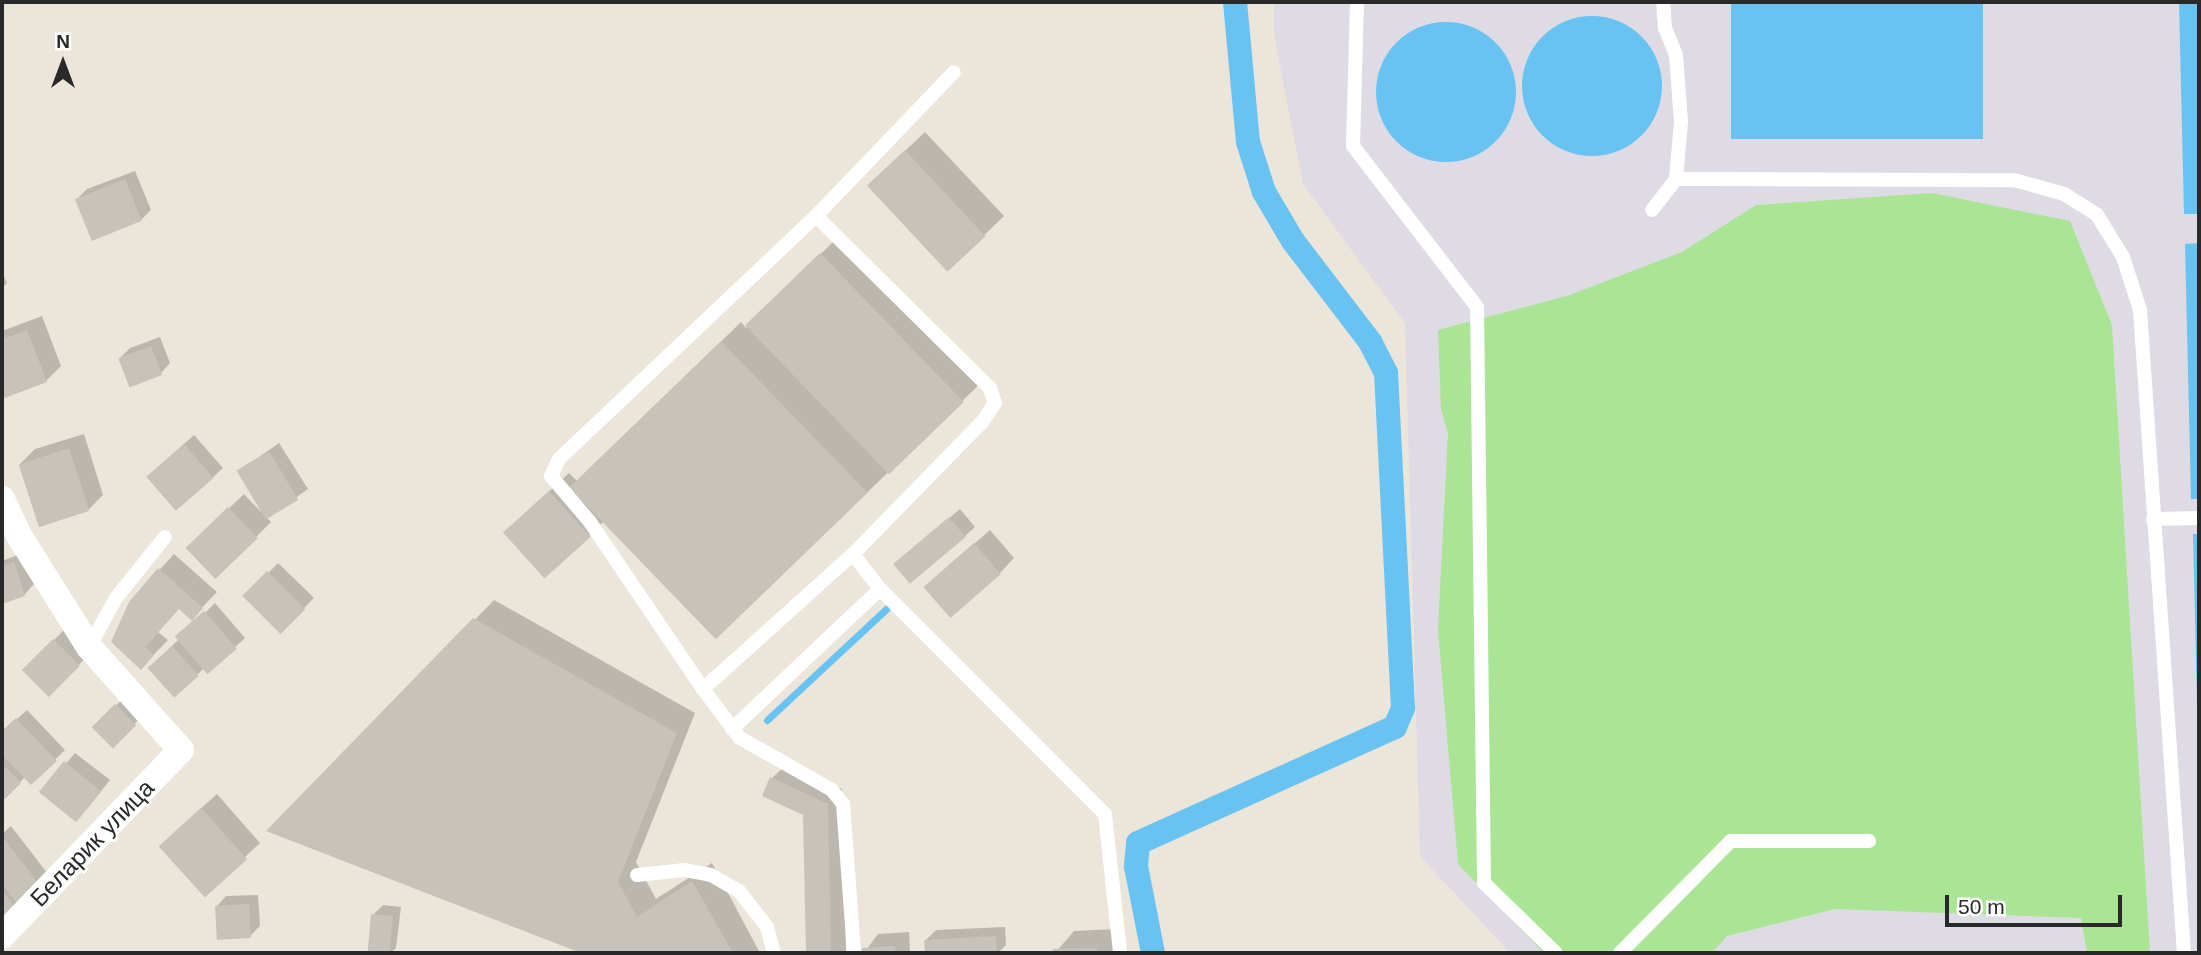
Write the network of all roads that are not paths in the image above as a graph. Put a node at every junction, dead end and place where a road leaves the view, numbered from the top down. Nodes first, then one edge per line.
1 (1357, 2) edge
2 (1662, 2) edge
3 (954, 72) dead end
4 (1676, 179) junction
5 (1652, 210) dead end
6 (816, 216) junction
7 (2, 499) edge
8 (2199, 518) edge
9 (2153, 519) junction
10 (10, 537) edge
11 (165, 537) dead end
12 (853, 554) junction
13 (880, 589) junction
14 (89, 647) junction
15 (703, 690) junction
16 (732, 729) junction
17 (1869, 841) dead end
18 (637, 875) dead end
19 (2, 936) edge
20 (774, 953) edge
21 (854, 953) edge
22 (1120, 953) edge
23 (1556, 953) edge
24 (1620, 953) edge
25 (2184, 953) edge

1 - 23 lane
2 - 4 lane
3 - 6 lane
4 - 5 lane
4 - 9 lane
6 - 12 lane
6 - 15 lane
7 - 10 street
8 - 9 lane
9 - 25 lane
10 - 14 street
11 - 14 lane
12 - 13 lane
12 - 15 lane
13 - 16 lane
13 - 22 lane
14 - 19 street, Беларик улица
15 - 16 lane
16 - 21 lane
17 - 24 lane
18 - 20 lane

